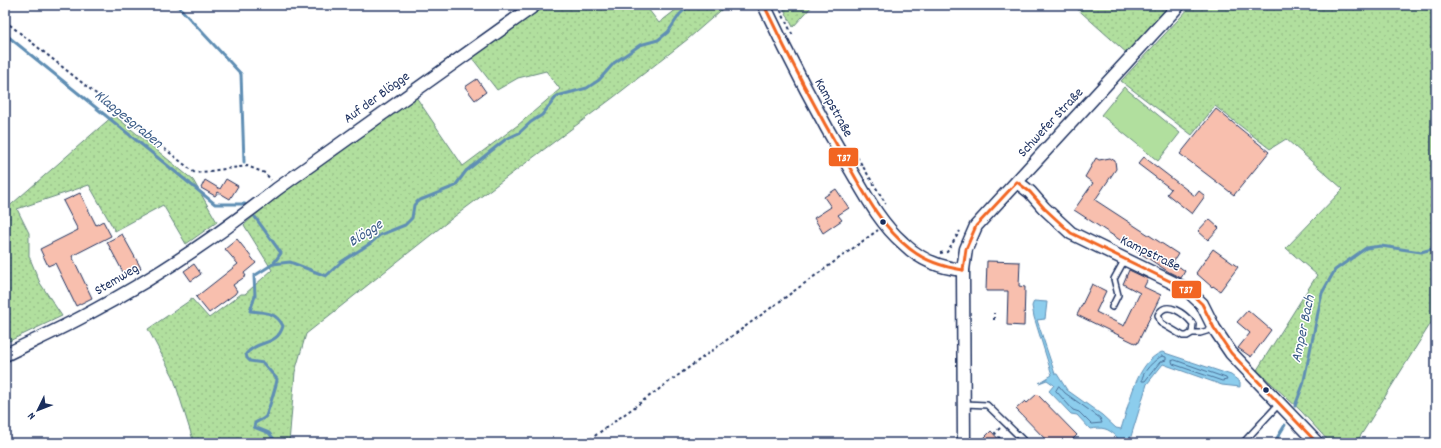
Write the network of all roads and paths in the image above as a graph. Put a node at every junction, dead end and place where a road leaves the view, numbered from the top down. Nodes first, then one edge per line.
1 (536, 5) edge
2 (764, 5) edge
3 (778, 5) edge
4 (1179, 5) edge
5 (5, 21) edge
6 (795, 41) dead end
7 (855, 153) dead end
8 (1017, 182) junction
9 (277, 189) junction
10 (886, 205) dead end
11 (238, 220) joint
12 (885, 225) junction
13 (962, 227) dead end
14 (937, 254) dead end
15 (1126, 258) junction
16 (963, 270) junction
17 (1112, 307) dead end
18 (994, 313) dead end
19 (994, 320) dead end
20 (1214, 328) junction
21 (1192, 333) junction
22 (5, 356) edge
23 (964, 404) junction
24 (1279, 404) junction
25 (1006, 422) junction
26 (585, 443) edge
27 (964, 443) edge
28 (1004, 443) edge
29 (1026, 443) edge
30 (1243, 443) edge
31 (1317, 443) edge

1 - 9 street, Auf der Blögge
2 - 12 street, Kampstraße
3 - 6 path
4 - 8 street, Schwefer Straße
5 - 9 path
7 - 10 path
8 - 15 street, Kampstraße
8 - 16 street, Schwefer Straße
9 - 11 street, Auf der Blögge
11 - 22 street, Stemweg
12 - 16 street, Kampstraße
12 - 26 path
13 - 14 path
15 - 17 lane
15 - 20 street, Kampstraße
16 - 23 street, Schwefer Straße
18 - 19 path
20 - 21 lane
20 - 24 street, Kampstraße
21 - 21 lane
23 - 25 lane
23 - 27 street, Schwefer Straße
24 - 30 lane
24 - 31 street, Kampstraße
25 - 28 path
25 - 29 lane

